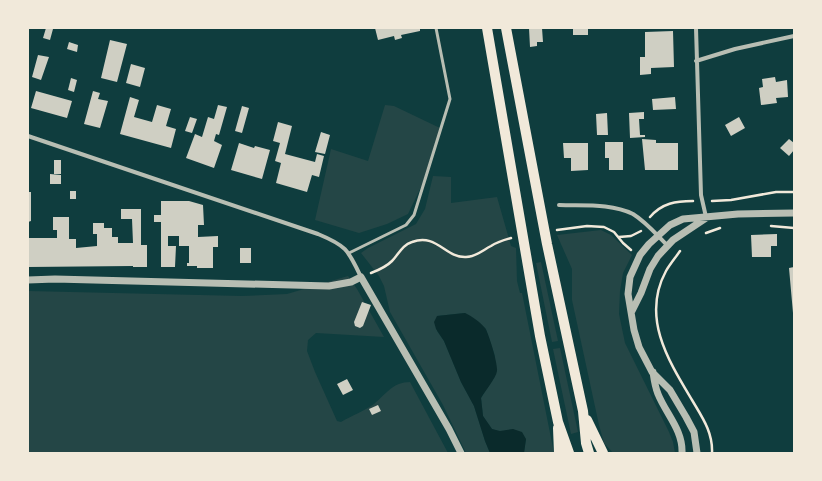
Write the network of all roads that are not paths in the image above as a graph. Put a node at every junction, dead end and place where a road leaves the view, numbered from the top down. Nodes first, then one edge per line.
1 (436, 28) edge
2 (486, 28) edge
3 (506, 28) edge
4 (696, 28) edge
5 (794, 36) edge
6 (696, 61) junction
7 (28, 136) edge
8 (559, 205) dead end
9 (794, 213) edge
10 (706, 218) junction
11 (658, 235) junction
12 (667, 245) junction
13 (349, 253) junction
14 (362, 277) junction
15 (28, 280) edge
16 (632, 311) junction
17 (652, 372) junction
18 (583, 411) junction
19 (558, 422) junction
20 (461, 453) edge
21 (559, 453) edge
22 (569, 453) edge
23 (589, 453) edge
24 (603, 453) edge
25 (682, 453) edge
26 (697, 453) edge

1 - 13 lane
2 - 19 main road
3 - 18 main road
4 - 6 street
5 - 6 street
6 - 10 street
7 - 13 street
8 - 11 street
9 - 10 street
10 - 11 street
10 - 12 street
11 - 12 street
11 - 16 street
12 - 16 street
13 - 14 street
14 - 15 street
14 - 20 street
16 - 17 street
17 - 25 street
17 - 26 street
18 - 23 main road
18 - 24 main road
19 - 21 main road
19 - 22 main road

